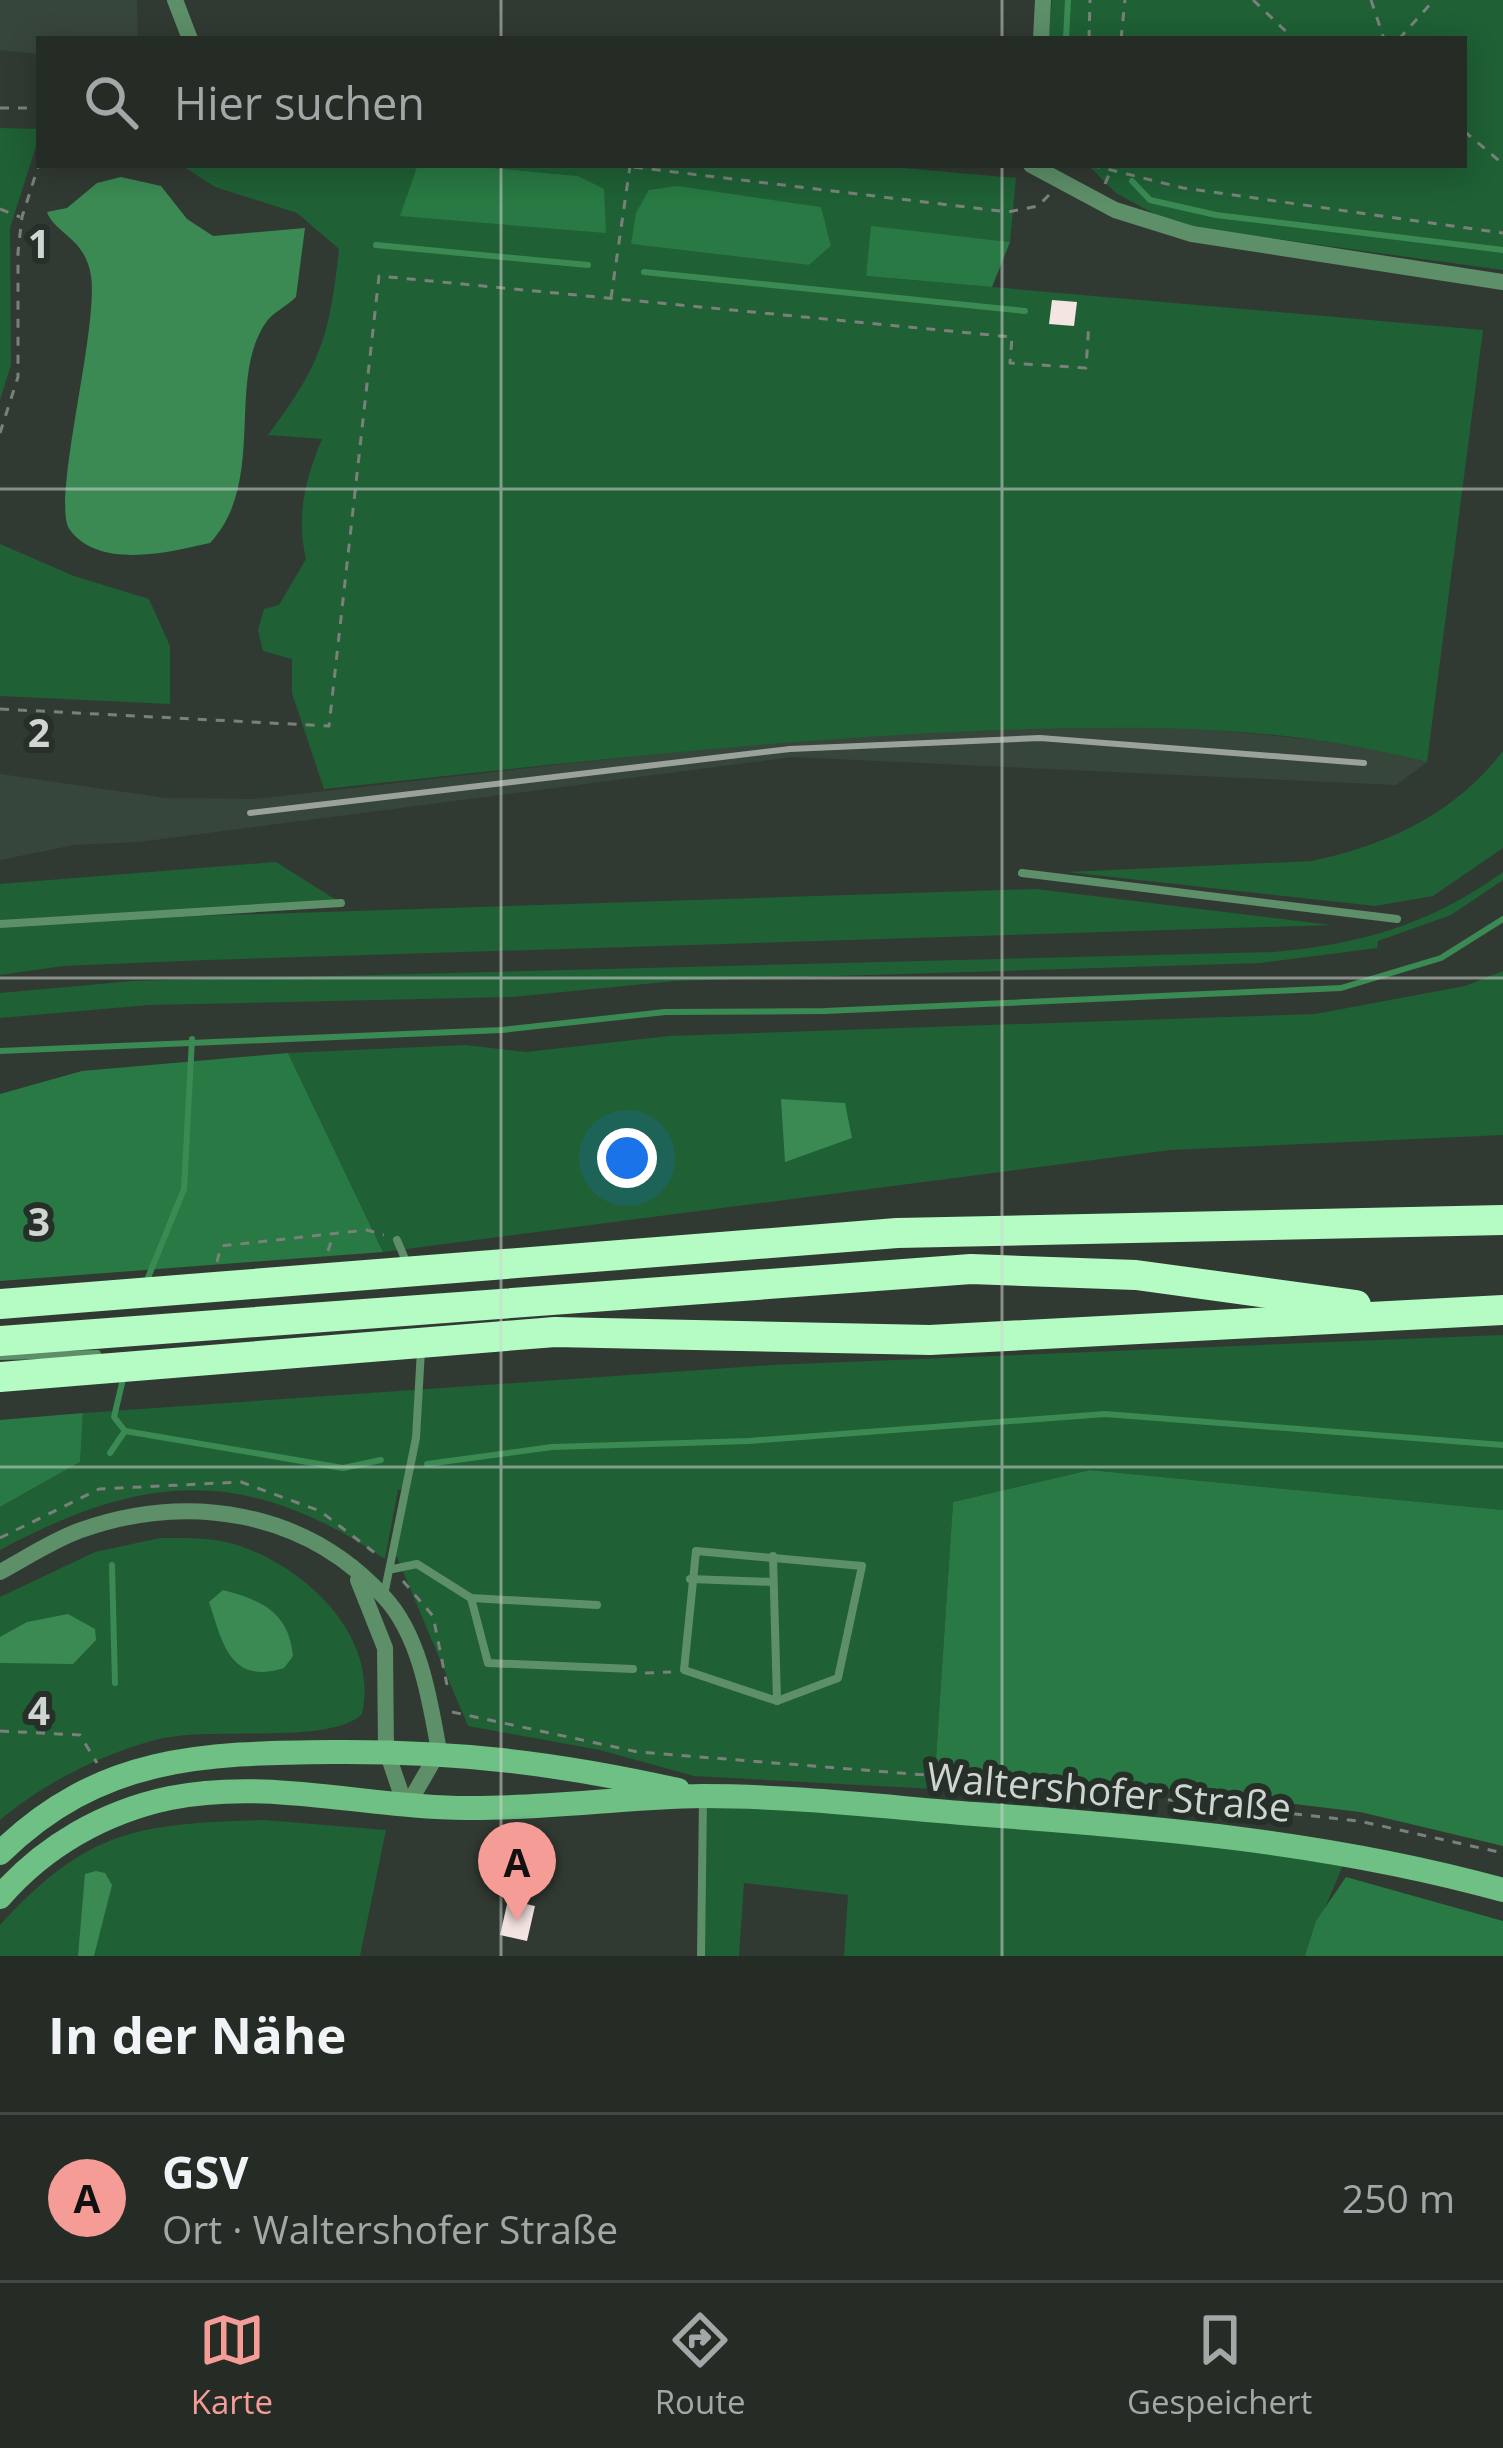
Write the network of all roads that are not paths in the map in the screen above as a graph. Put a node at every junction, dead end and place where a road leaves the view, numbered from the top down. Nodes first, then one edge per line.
1 (175, 0) edge
2 (1043, 0) edge
3 (189, 36) edge
4 (1041, 36) edge
5 (1037, 168) edge
6 (1503, 282) edge
7 (1022, 873) dead end
8 (341, 903) dead end
9 (1397, 919) dead end
10 (0, 924) edge
11 (1503, 1220) edge
12 (397, 1240) dead end
13 (415, 1282) dead end
14 (424, 1303) dead end
15 (0, 1304) edge
16 (1503, 1310) edge
17 (1415, 1314) junction
18 (0, 1341) edge
19 (97, 1354) dead end
20 (0, 1357) edge
21 (0, 1377) edge
22 (773, 1556) junction
23 (393, 1569) junction
24 (0, 1572) edge
25 (355, 1574) junction
26 (690, 1579) junction
27 (773, 1582) junction
28 (384, 1597) junction
29 (472, 1598) junction
30 (597, 1605) dead end
31 (632, 1670) road end
32 (777, 1701) junction
33 (386, 1750) junction
34 (439, 1751) junction
35 (704, 1796) junction
36 (406, 1808) junction
37 (0, 1853) edge
38 (1503, 1890) edge
39 (0, 1897) edge
40 (701, 1956) edge

1 - 3 street
2 - 4 street
5 - 6 street
7 - 9 lane
8 - 10 lane
11 - 15 highway
12 - 13 lane
14 - 23 lane
16 - 17 highway
17 - 18 highway
17 - 21 highway
19 - 20 lane
22 - 26 lane
22 - 27 lane
22 - 32 lane
23 - 28 lane
23 - 29 lane
24 - 25 street
25 - 28 street
25 - 33 street
26 - 27 lane
26 - 32 lane
27 - 32 lane
28 - 34 street
29 - 30 lane
29 - 31 lane
33 - 34 main road, Waltershofer Straße
33 - 36 street
33 - 37 main road, Waltershofer Straße
34 - 35 main road, Waltershofer Straße
34 - 36 street
35 - 36 main road, Waltershofer Straße
35 - 38 main road, Waltershofer Straße
35 - 40 lane
36 - 39 main road, Waltershofer Straße

